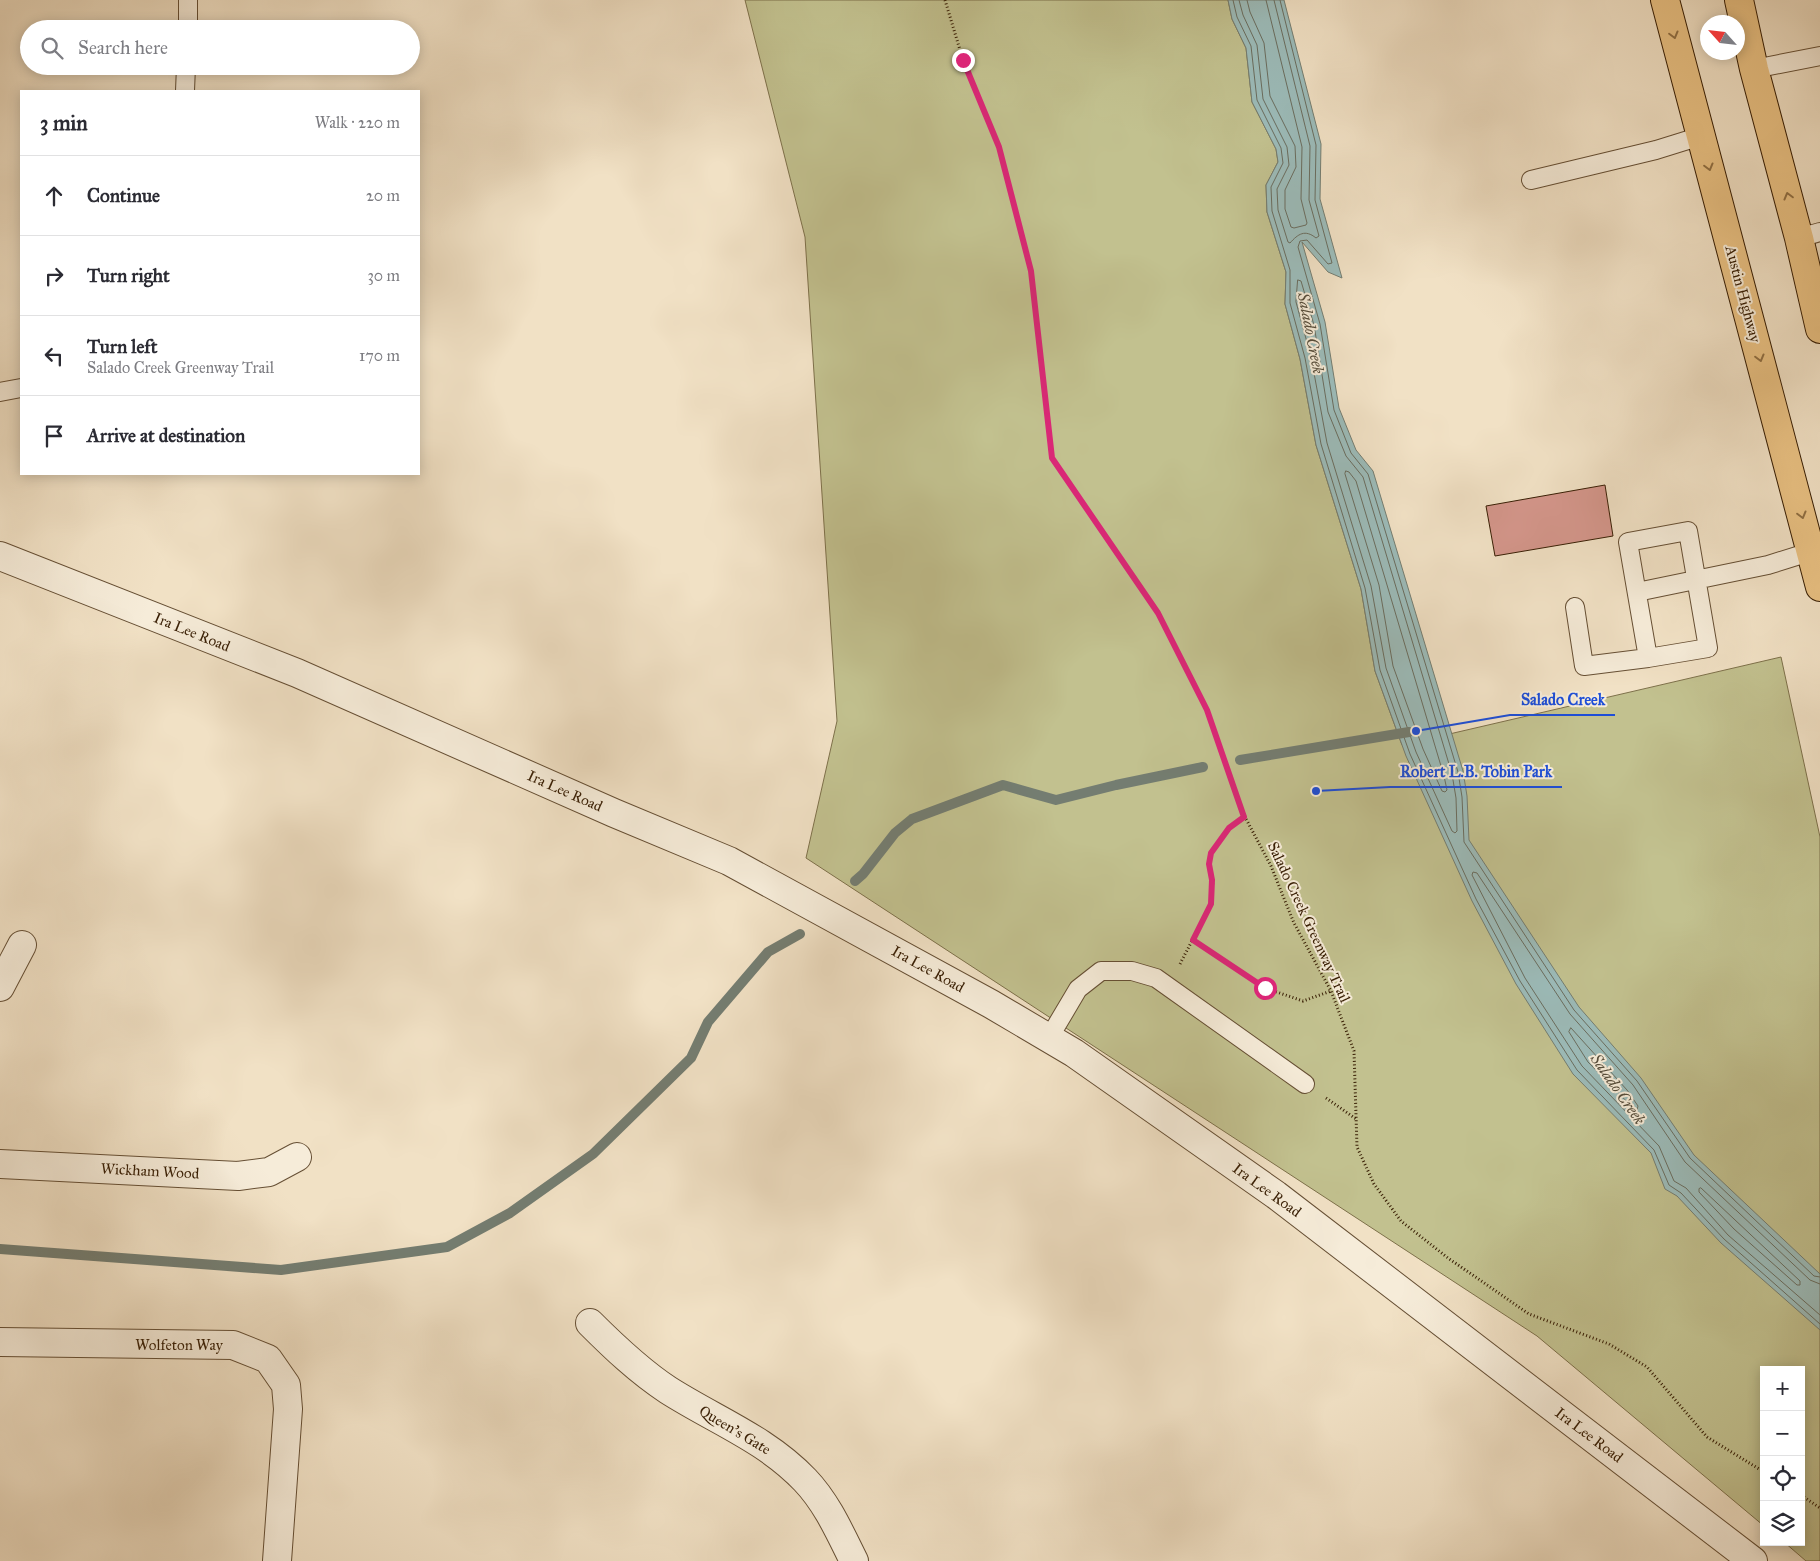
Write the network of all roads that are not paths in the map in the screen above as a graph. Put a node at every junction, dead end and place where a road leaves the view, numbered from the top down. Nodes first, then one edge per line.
1 (188, 0) edge
2 (1665, 0) edge
3 (1739, 0) edge
4 (188, 20) edge
5 (1820, 56) edge
6 (1754, 69) junction
7 (186, 75) edge
8 (185, 90) edge
9 (1701, 136) junction
10 (1531, 180) dead end
11 (1810, 235) edge
12 (1820, 329) edge
13 (20, 388) edge
14 (0, 392) edge
15 (1816, 550) edge
16 (0, 556) edge
17 (1697, 579) junction
18 (1820, 587) edge
19 (1637, 592) junction
20 (1575, 607) dead end
21 (1648, 658) junction
22 (22, 945) dead end
23 (0, 988) edge
24 (1049, 1038) junction
25 (1305, 1084) road end
26 (297, 1158) dead end
27 (0, 1164) edge
28 (590, 1323) dead end
29 (0, 1342) edge
30 (277, 1561) edge
31 (854, 1561) edge
32 (1753, 1561) edge

1 - 4 lane
2 -> 9 main road, Austin Highway
3 - 6 main road
5 - 6 lane
11 -> 6 main road
7 - 8 lane
9 - 10 lane
9 -> 15 main road, Austin Highway
11 - 12 main road
13 - 14 lane
15 - 17 lane
15 - 18 main road, Austin Highway
16 - 24 street, Ira Lee Road
17 - 19 lane
17 - 19 lane
17 - 21 lane
19 - 21 lane
20 - 21 lane
22 - 23 street
24 - 25 lane
24 - 32 street, Ira Lee Road
26 - 27 street, Wickham Wood
28 - 31 street, Queen's Gate
29 - 30 street, Wolfeton Way

